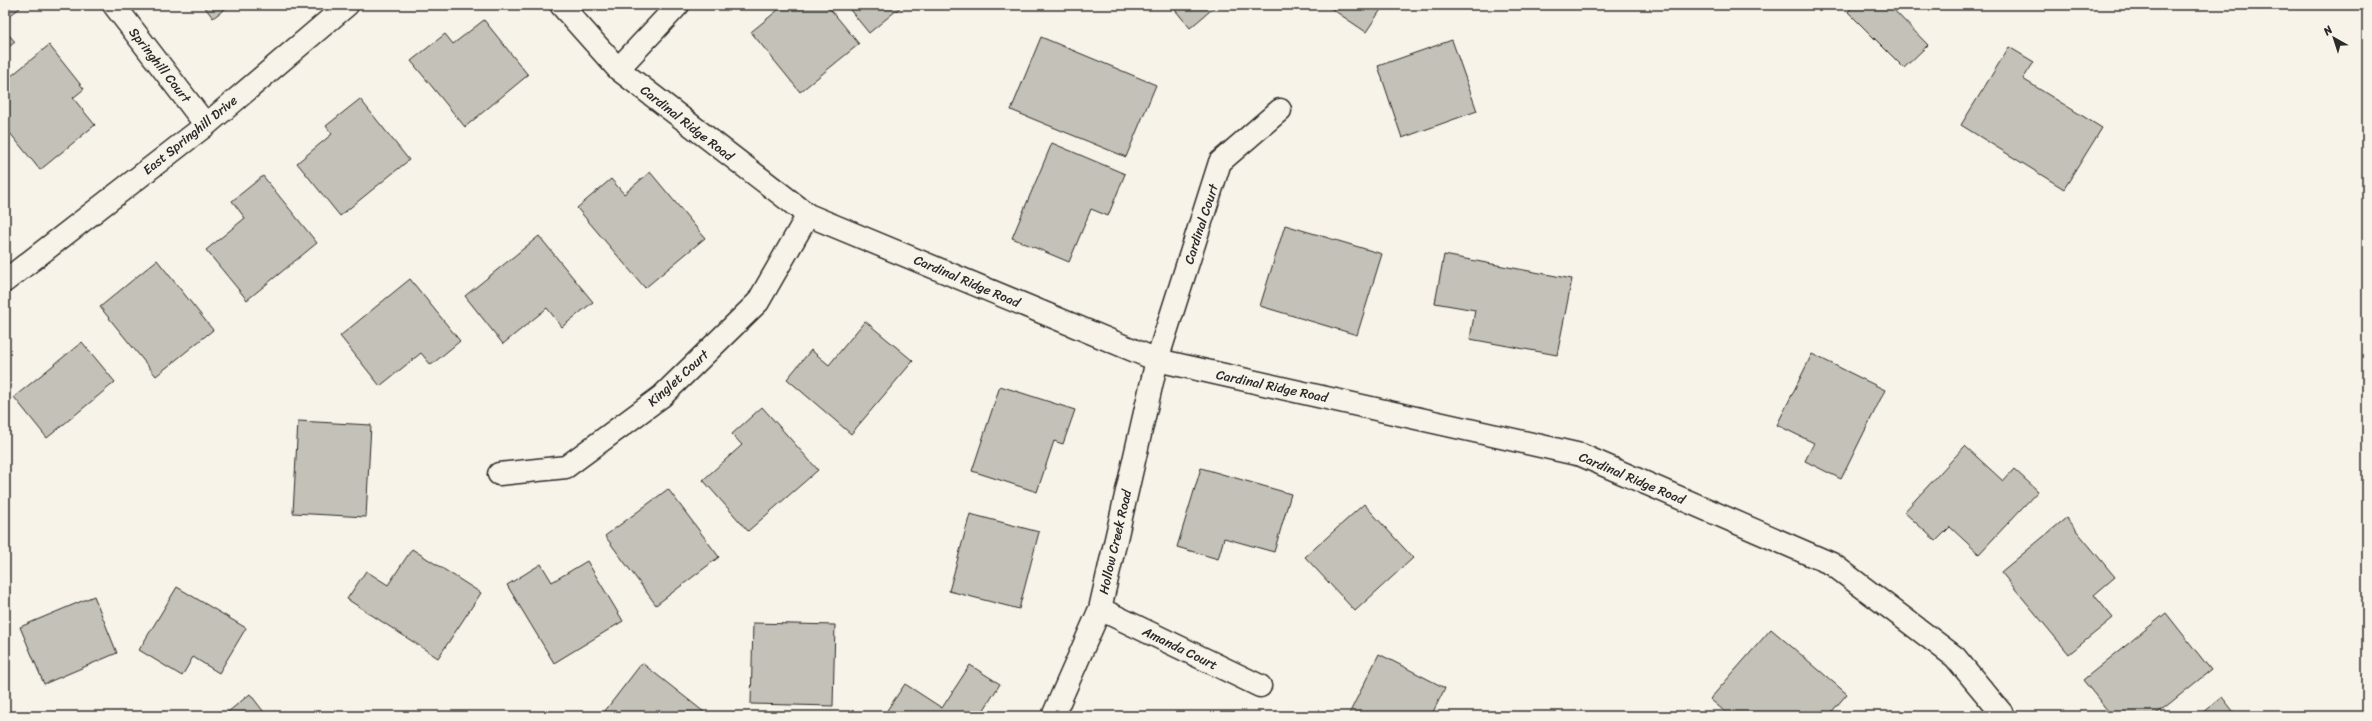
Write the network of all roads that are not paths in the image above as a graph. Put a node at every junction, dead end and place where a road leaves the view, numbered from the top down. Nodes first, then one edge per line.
1 (114, 5) edge
2 (347, 5) edge
3 (561, 5) edge
4 (678, 5) edge
5 (618, 69) junction
6 (1280, 110) dead end
7 (206, 125) junction
8 (808, 215) junction
9 (5, 281) edge
10 (1157, 360) junction
11 (499, 474) dead end
12 (1100, 609) junction
13 (1260, 686) dead end
14 (1053, 716) edge
15 (2004, 716) edge

1 - 7 street, Springhill Court
2 - 7 street, East Springhill Drive
3 - 5 street, Cardinal Ridge Road
4 - 5 street
5 - 8 street, Cardinal Ridge Road
6 - 10 street, Cardinal Court
7 - 9 street, East Springhill Drive
8 - 10 street, Cardinal Ridge Road
8 - 11 street, Kinglet Court
10 - 12 street, Hollow Creek Road
10 - 15 street, Cardinal Ridge Road
12 - 13 street, Amanda Court
12 - 14 street, Hollow Creek Road

